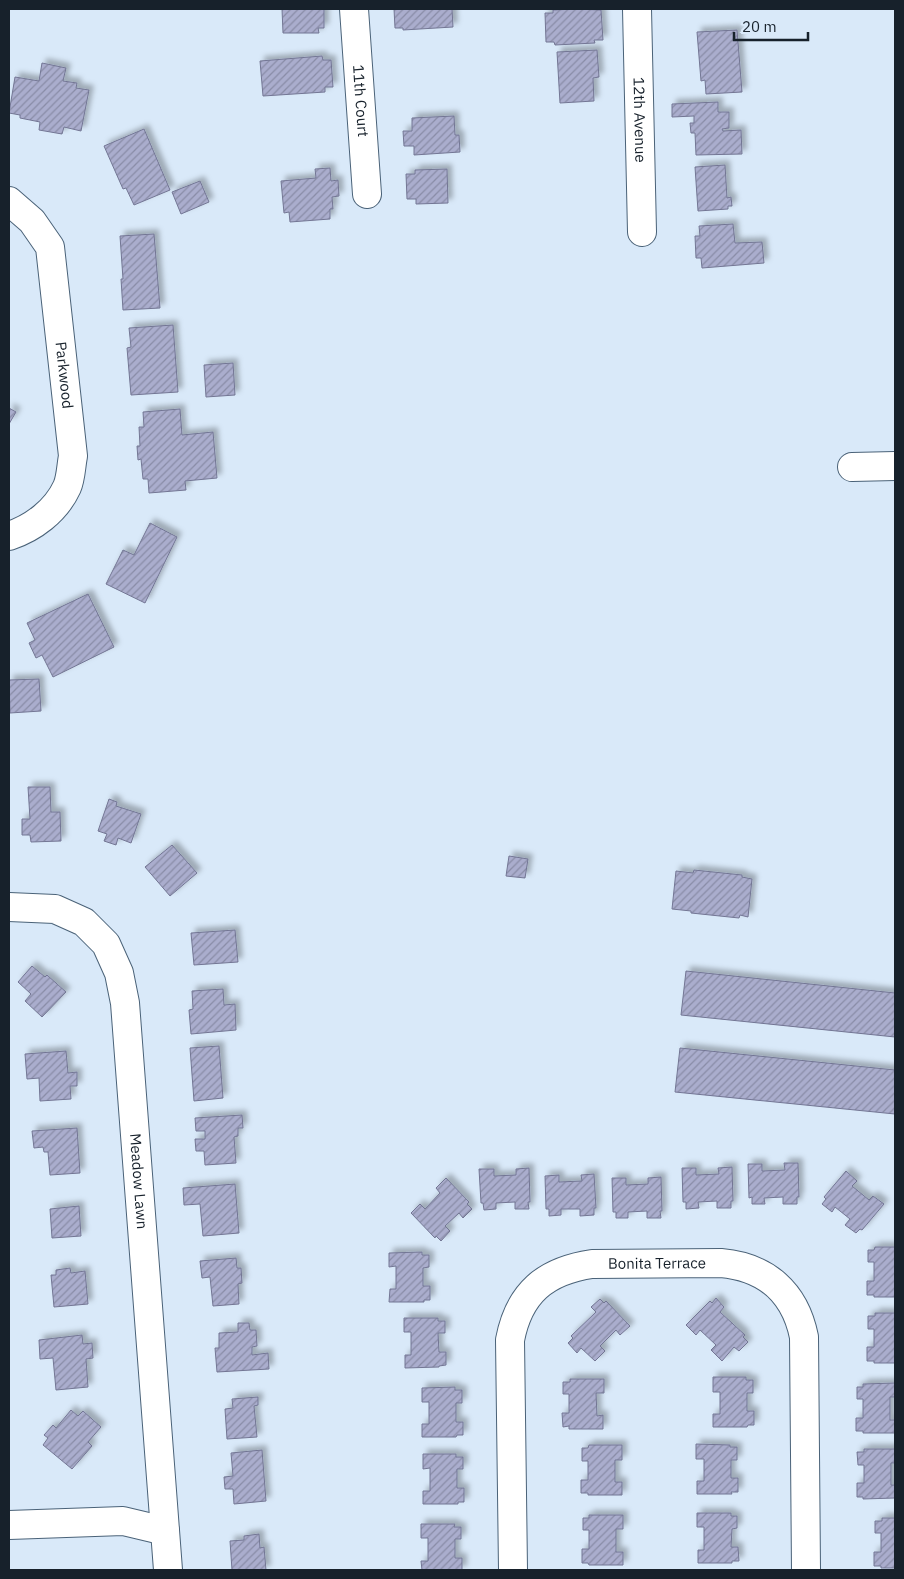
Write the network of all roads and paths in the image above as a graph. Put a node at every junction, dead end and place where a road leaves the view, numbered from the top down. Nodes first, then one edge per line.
1 (354, 9) edge
2 (637, 9) edge
3 (368, 194) dead end
4 (9, 202) edge
5 (642, 232) dead end
6 (895, 466) edge
7 (852, 467) dead end
8 (9, 536) edge
9 (9, 907) edge
10 (9, 1525) edge
11 (165, 1531) junction
12 (168, 1570) edge
13 (513, 1570) edge
14 (806, 1570) edge

1 - 3 street, 11th Court
2 - 5 street, 12th Avenue
4 - 8 street, Parkwood
6 - 7 street
9 - 11 street, Meadow Lawn
10 - 11 street
11 - 12 street, Meadow Lawn
13 - 14 street, Bonita Terrace

